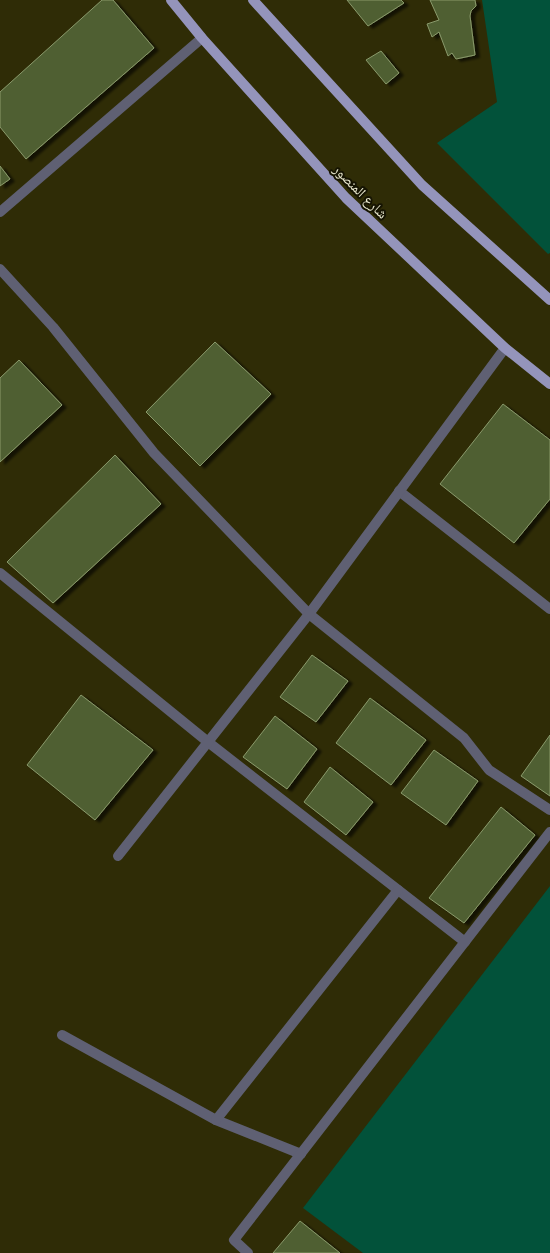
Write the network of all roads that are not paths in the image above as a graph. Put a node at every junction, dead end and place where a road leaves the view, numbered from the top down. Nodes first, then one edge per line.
1 (171, 0) edge
2 (255, 1) edge
3 (202, 38) junction
4 (0, 212) edge
5 (0, 269) edge
6 (550, 300) edge
7 (505, 348) junction
8 (550, 384) edge
9 (398, 491) junction
10 (0, 573) edge
11 (550, 609) edge
12 (309, 614) junction
13 (208, 742) junction
14 (550, 810) edge
15 (550, 832) edge
16 (118, 856) dead end
17 (398, 890) junction
18 (465, 942) junction
19 (62, 1035) dead end
20 (216, 1120) junction
21 (301, 1154) junction
22 (248, 1253) edge

1 - 3 main road, شارع المنصور
2 - 6 main road
3 - 4 street
3 - 7 main road, شارع المنصور
5 - 12 street
7 - 8 main road, شارع المنصور
7 - 9 street
9 - 11 street
9 - 12 street
10 - 13 street
12 - 13 street
12 - 14 street
13 - 16 street
13 - 17 street
15 - 18 street
17 - 18 street
17 - 20 street
18 - 21 street
19 - 20 street
20 - 21 street
21 - 22 street

